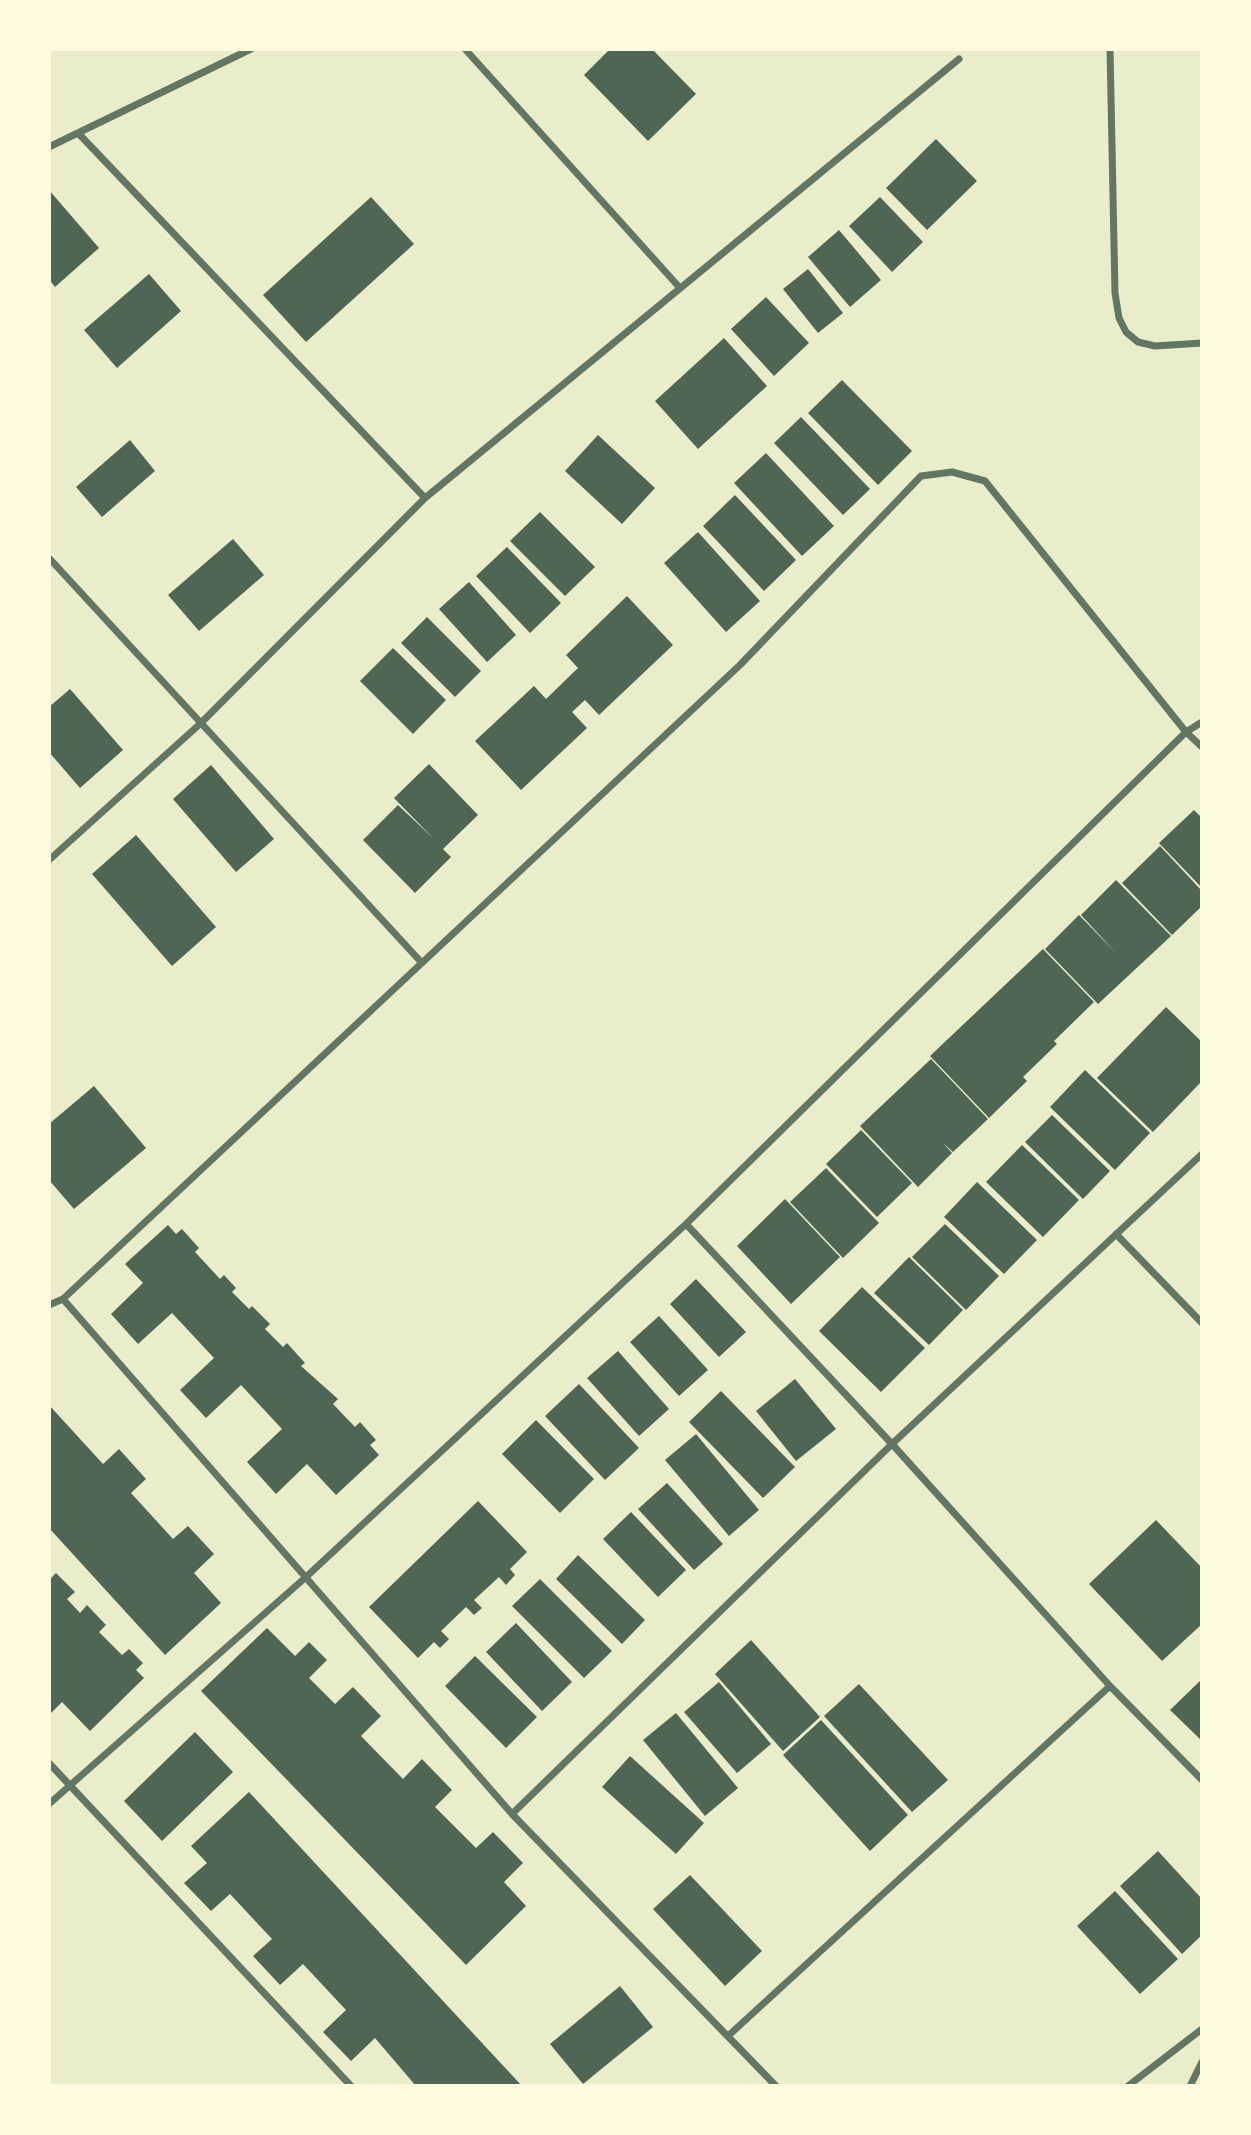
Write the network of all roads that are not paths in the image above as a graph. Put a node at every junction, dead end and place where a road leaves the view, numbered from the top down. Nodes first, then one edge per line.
1 (251, 49) edge
2 (465, 49) edge
3 (1110, 49) edge
4 (959, 59) dead end
5 (79, 134) junction
6 (49, 147) edge
7 (680, 288) junction
8 (1202, 343) edge
9 (425, 498) junction
10 (49, 558) edge
11 (1202, 722) edge
12 (201, 723) junction
13 (1186, 732) junction
14 (1202, 747) edge
15 (49, 860) edge
16 (422, 963) junction
17 (1202, 1154) edge
18 (686, 1224) junction
19 (1116, 1234) junction
20 (63, 1299) junction
21 (49, 1305) edge
22 (1202, 1323) edge
23 (892, 1444) junction
24 (306, 1577) junction
25 (1110, 1686) junction
26 (49, 1763) edge
27 (1202, 1780) edge
28 (70, 1785) junction
29 (49, 1804) edge
30 (512, 1814) junction
31 (1202, 2029) edge
32 (728, 2036) junction
33 (1202, 2062) edge
34 (351, 2086) edge
35 (776, 2086) edge
36 (1128, 2086) edge
37 (1190, 2086) edge

1 - 5 street
2 - 7 street
3 - 8 street
4 - 7 street
5 - 6 street
5 - 9 street
7 - 9 street
9 - 12 street
10 - 12 street
11 - 13 street
12 - 15 street
12 - 16 street
13 - 14 street
13 - 16 street
13 - 18 street
16 - 20 street
17 - 19 street
18 - 23 street
18 - 24 street
19 - 22 street
19 - 23 street
20 - 21 street
20 - 24 street
23 - 25 street
23 - 30 street
24 - 28 street
24 - 30 street
25 - 27 street
25 - 32 street
26 - 28 street
28 - 29 street
28 - 34 street
30 - 32 street
31 - 36 street
32 - 35 street
33 - 37 street

